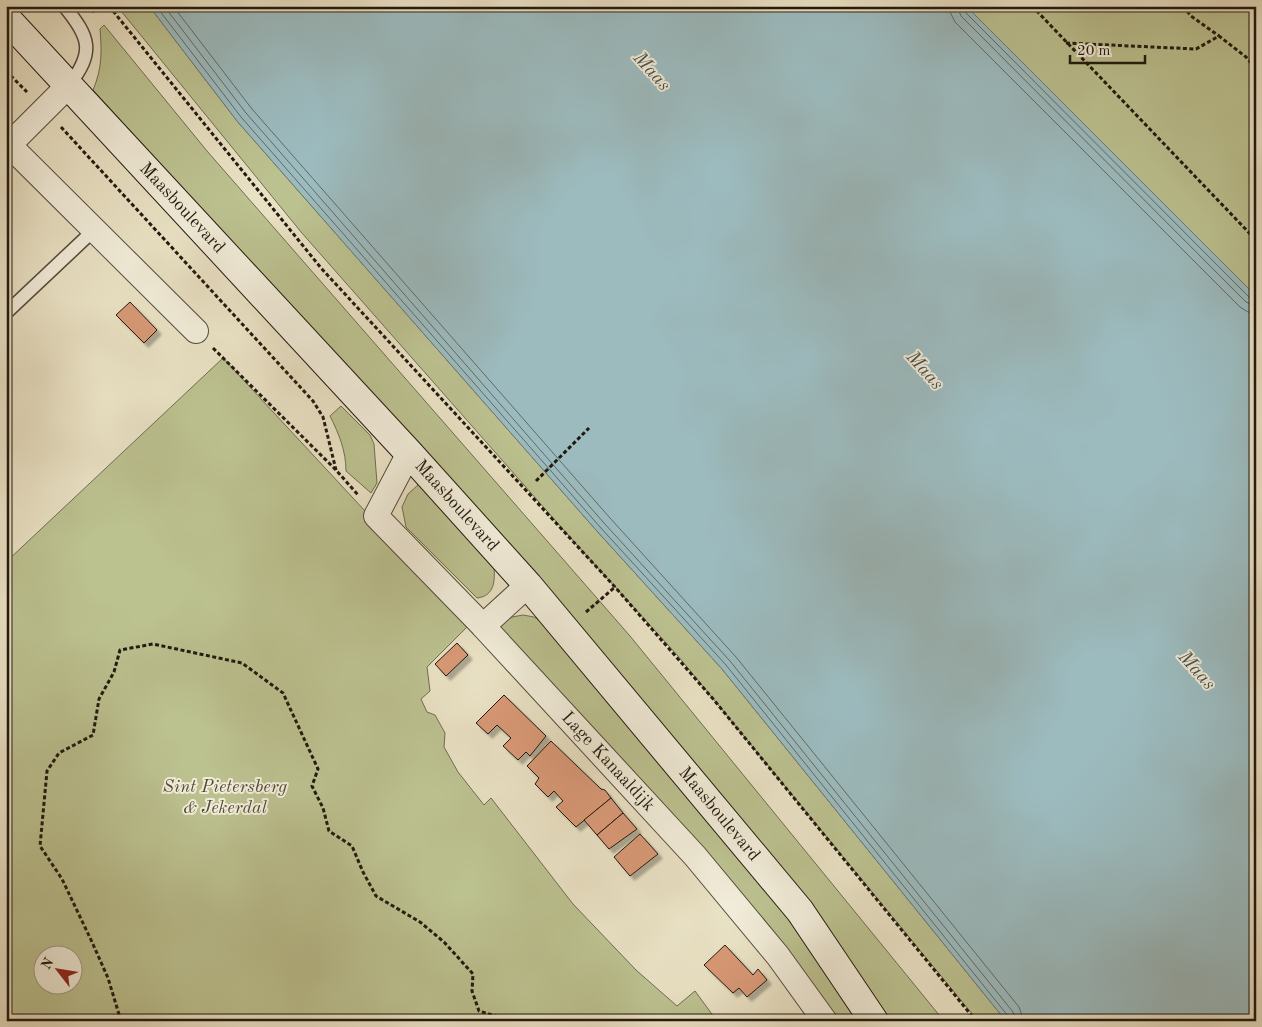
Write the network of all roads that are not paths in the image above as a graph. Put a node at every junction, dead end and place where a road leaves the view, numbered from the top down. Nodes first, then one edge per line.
1 (64, 6) edge
2 (6, 18) edge
3 (70, 85) junction
4 (8, 147) edge
5 (94, 230) junction
6 (6, 313) edge
7 (196, 331) road end
8 (409, 453) junction
9 (528, 585) junction
10 (483, 626) junction
11 (825, 1021) edge
12 (874, 1021) edge

1 - 3 lane
2 - 3 street, Maasboulevard
3 - 4 street
3 - 8 street, Maasboulevard
4 - 5 street
5 - 6 lane
5 - 7 street
8 - 9 street, Maasboulevard
8 - 10 street, Lage Kanaaldijk
9 - 10 street
9 - 12 street, Maasboulevard
10 - 11 street, Lage Kanaaldijk

